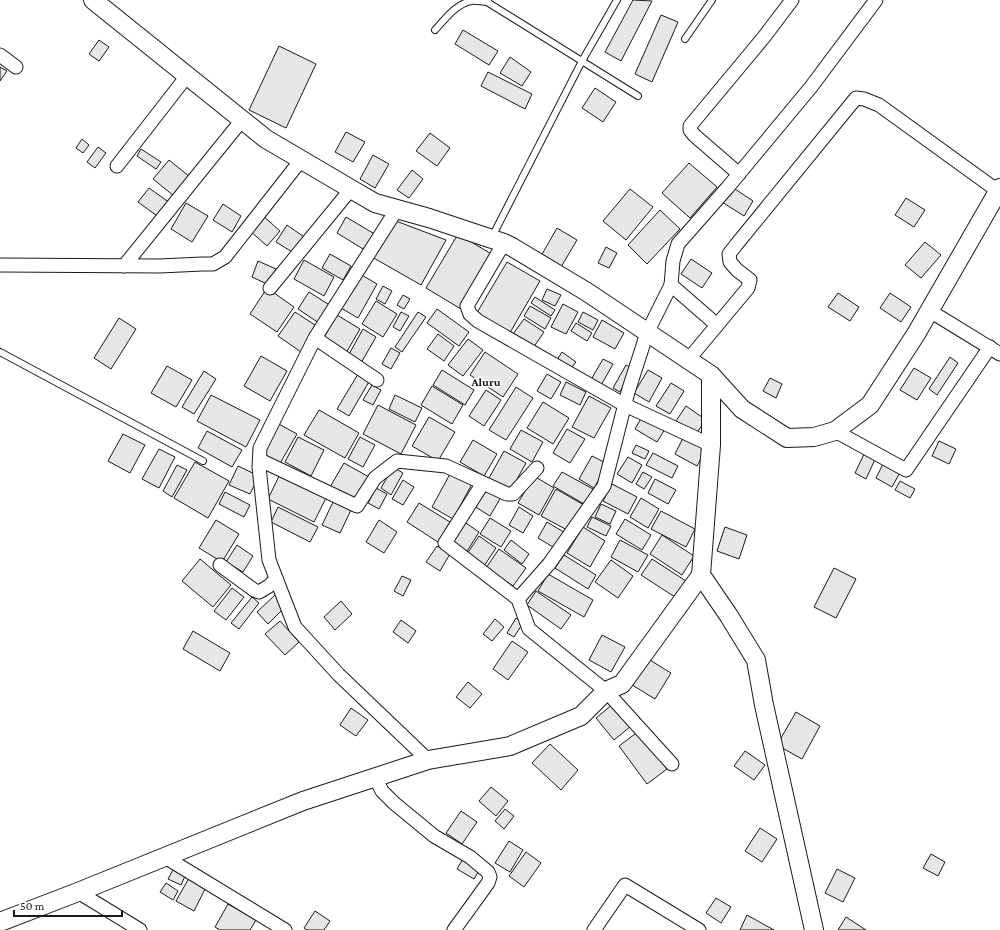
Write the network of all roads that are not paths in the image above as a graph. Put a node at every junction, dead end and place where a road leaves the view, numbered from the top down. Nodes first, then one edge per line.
1 (93, 0) edge
2 (617, 0) edge
3 (712, 0) edge
4 (792, 0) edge
5 (876, 0) edge
6 (487, 1) edge
7 (435, 30) dead end
8 (685, 39) dead end
9 (0, 55) edge
10 (582, 61) junction
11 (16, 67) dead end
12 (187, 76) junction
13 (638, 96) dead end
14 (242, 120) junction
15 (301, 160) junction
16 (117, 166) dead end
17 (739, 174) junction
18 (351, 189) junction
19 (999, 189) edge
20 (397, 209) junction
21 (498, 240) junction
22 (0, 265) edge
23 (124, 266) junction
24 (671, 285) junction
25 (270, 288) dead end
26 (930, 311) junction
27 (717, 325) junction
28 (648, 333) junction
29 (315, 338) junction
30 (995, 351) edge
31 (0, 352) edge
32 (688, 360) junction
33 (711, 375) junction
34 (377, 380) dead end
35 (625, 405) junction
36 (835, 431) junction
37 (711, 445) junction
38 (260, 460) junction
39 (203, 461) dead end
40 (537, 468) dead end
41 (483, 483) junction
42 (220, 566) dead end
43 (701, 575) junction
44 (276, 579) junction
45 (518, 599) junction
46 (606, 691) junction
47 (428, 760) junction
48 (672, 764) dead end
49 (375, 778) junction
50 (165, 857) junction
51 (78, 892) junction
52 (0, 922) edge
53 (140, 930) edge
54 (285, 930) edge
55 (454, 930) edge
56 (594, 930) edge
57 (699, 930) edge
58 (814, 930) edge

1 - 12 street
2 - 10 lane
3 - 8 lane
4 - 17 street
5 - 17 street
6 - 7 lane
6 - 10 lane
9 - 11 street
10 - 13 lane
10 - 21 lane
12 - 14 street
12 - 16 street
14 - 15 street
14 - 23 street
15 - 18 street
15 - 23 street
17 - 24 street
18 - 20 street
18 - 25 street
19 - 26 street
19 - 27 street
20 - 21 street
20 - 29 street
21 - 28 street
21 - 35 street
22 - 23 street
24 - 27 street
24 - 28 street
26 - 30 street
26 - 36 street
27 - 32 street
28 - 32 street
28 - 35 street
29 - 34 street
29 - 38 street
30 - 36 street
31 - 39 lane
32 - 33 street
33 - 36 street
33 - 37 street
35 - 37 street
35 - 45 street
37 - 43 street
38 - 41 street
38 - 44 street
40 - 41 street
41 - 45 street
42 - 44 street
43 - 46 street
43 - 58 street
44 - 47 street
45 - 46 street
46 - 47 street
46 - 48 street
47 - 49 street
49 - 50 street
49 - 55 street
50 - 51 street
50 - 54 street
51 - 52 street
51 - 53 street
56 - 57 street

